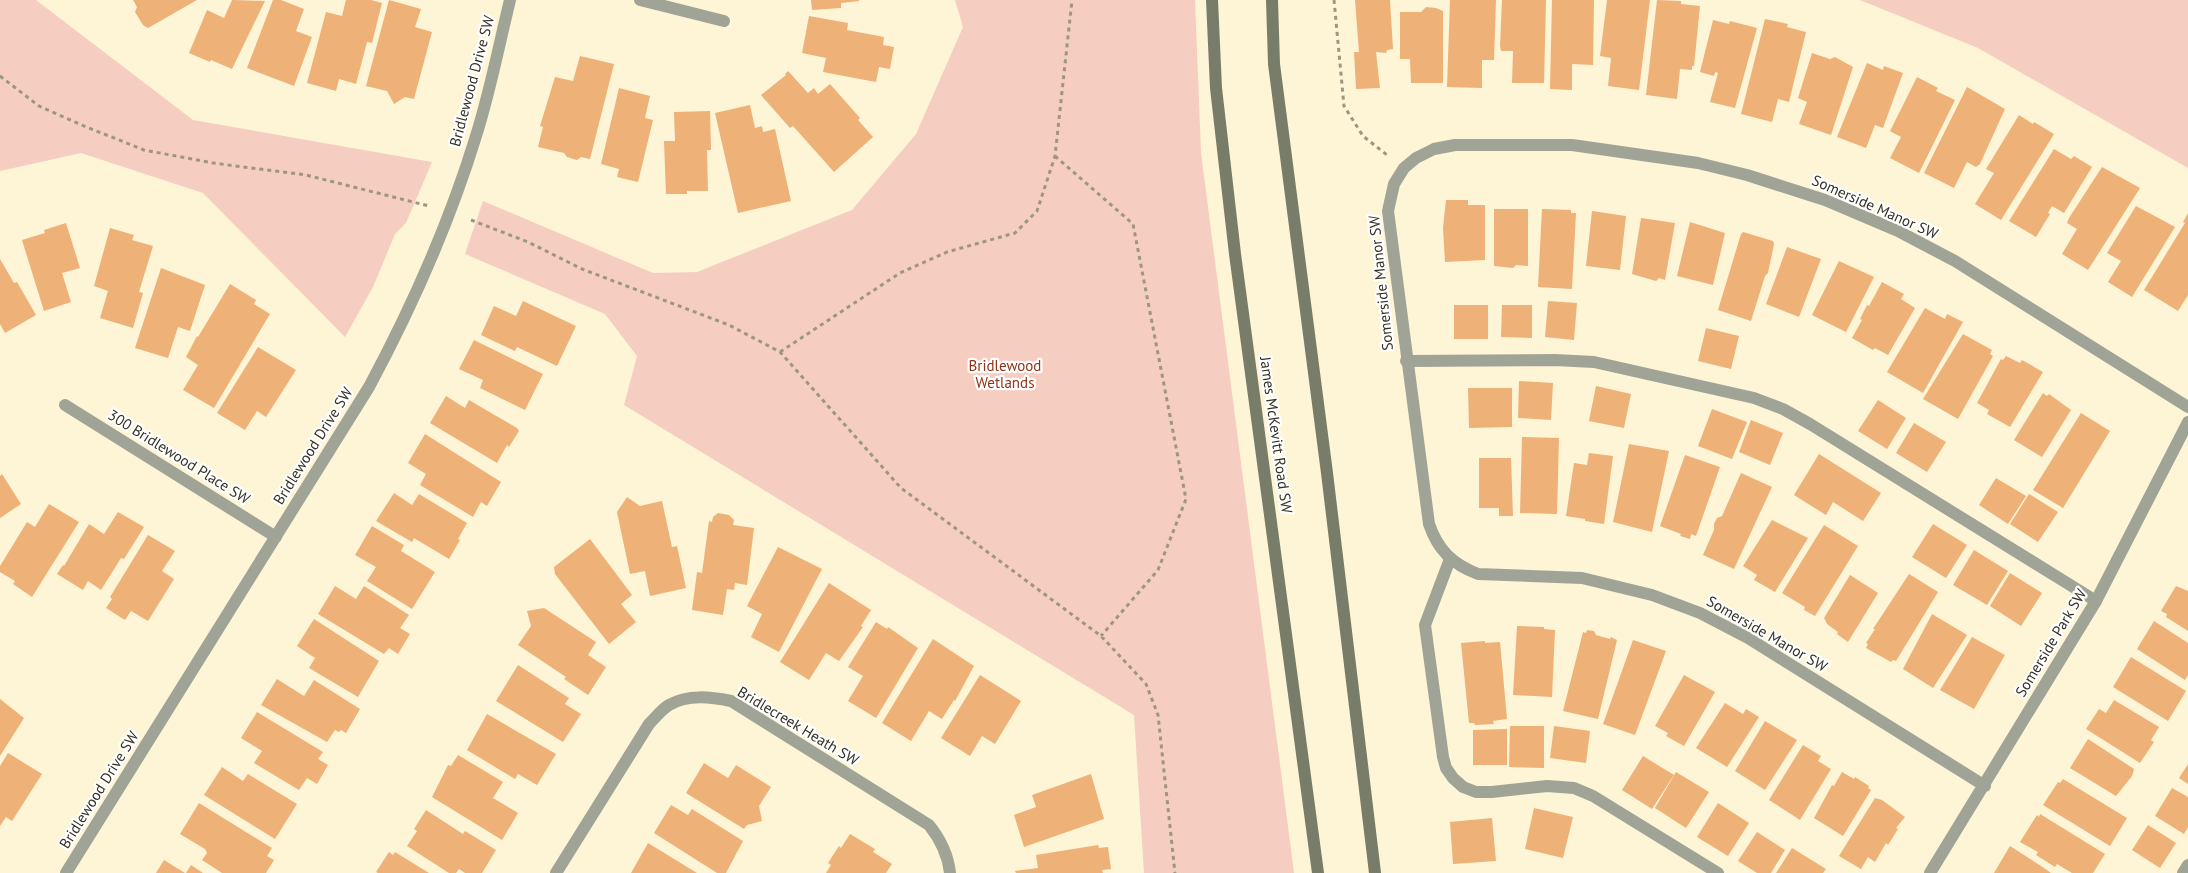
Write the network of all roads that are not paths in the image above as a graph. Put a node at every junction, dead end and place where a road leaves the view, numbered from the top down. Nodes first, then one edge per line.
1 (510, 0) edge
2 (640, 0) edge
3 (1212, 0) edge
4 (1272, 0) edge
5 (724, 21) dead end
6 (1406, 361) junction
7 (64, 404) dead end
8 (2188, 407) edge
9 (2188, 422) edge
10 (276, 537) junction
11 (1450, 559) junction
12 (2096, 601) junction
13 (1985, 786) junction
14 (2188, 866) edge
15 (66, 873) edge
16 (556, 873) edge
17 (950, 873) edge
18 (1318, 873) edge
19 (1375, 873) edge
20 (1718, 873) edge
21 (1930, 873) edge
22 (2183, 873) edge

1 - 10 street, Bridlewood Drive SW
2 - 5 street
3 - 18 main road, James McKevitt Road SW
4 - 19 main road
6 - 8 street, Somerside Manor SW
6 - 11 street, Somerside Manor SW
6 - 12 street
7 - 10 street, 300 Bridlewood Place SW
9 - 12 street, Somerside Park SW
10 - 15 street, Bridlewood Drive SW
11 - 13 street, Somerside Manor SW
11 - 20 street
12 - 13 street, Somerside Park SW
13 - 21 street, Somerside Park SW
14 - 22 street
16 - 17 street, Bridlecreek Heath SW

